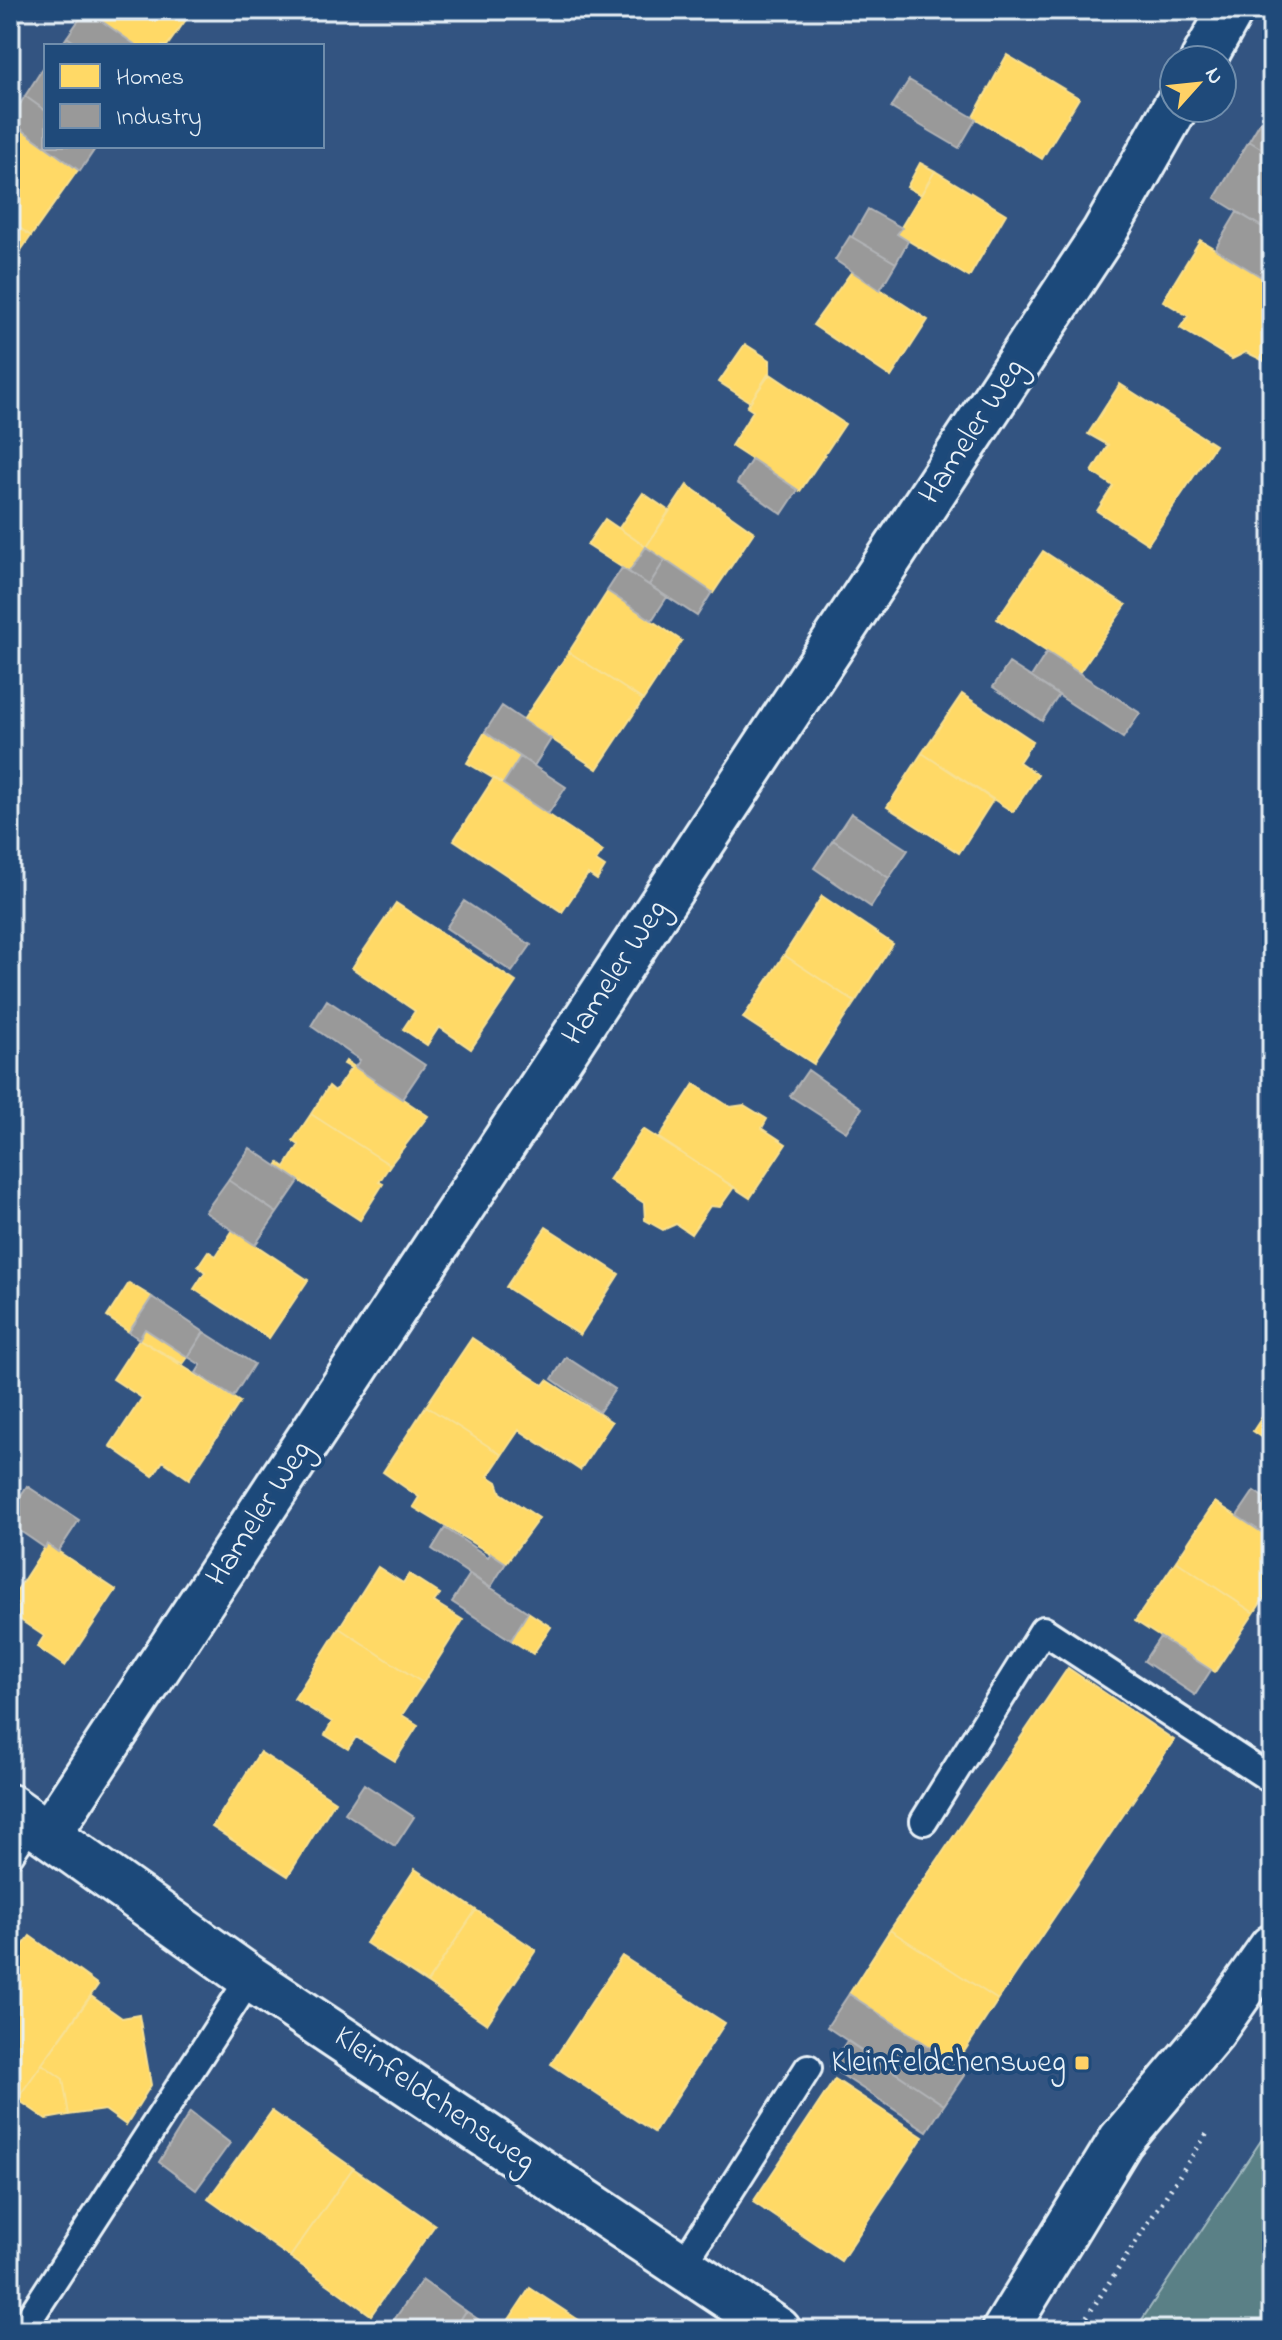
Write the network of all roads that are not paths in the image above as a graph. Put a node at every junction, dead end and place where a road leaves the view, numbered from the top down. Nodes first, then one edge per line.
1 (1231, 10) edge
2 (1212, 44) edge
3 (1166, 124) edge
4 (1272, 1780) edge
5 (924, 1821) dead end
6 (25, 1829) edge
7 (1272, 1947) edge
8 (250, 1978) junction
9 (808, 2068) dead end
10 (682, 2266) junction
11 (22, 2330) edge
12 (778, 2330) edge
13 (1005, 2330) edge

1 - 2 street
3 - 6 street, Hameler Weg
4 - 5 lane
6 - 8 street, Kleinfeldchensweg
7 - 13 street
8 - 10 street, Kleinfeldchensweg
8 - 11 lane
9 - 10 lane
10 - 12 street, Kleinfeldchensweg

